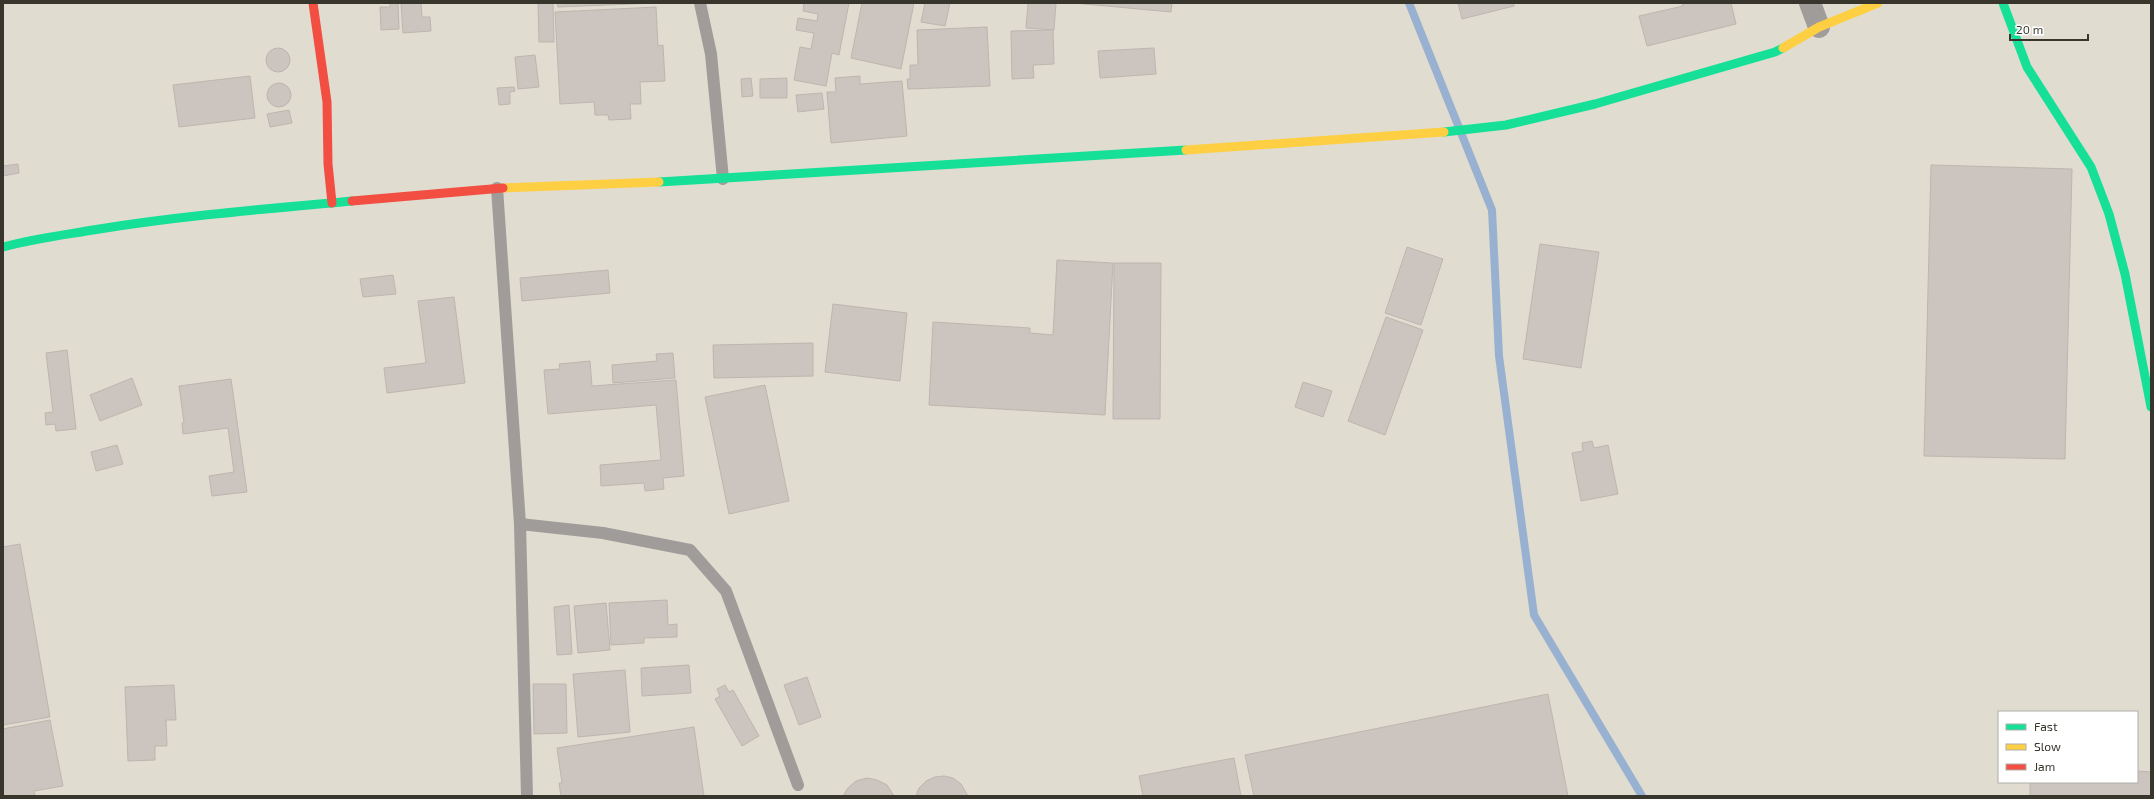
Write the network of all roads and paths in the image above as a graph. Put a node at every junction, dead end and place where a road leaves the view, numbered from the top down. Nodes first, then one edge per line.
1 (313, 3) edge
2 (700, 3) edge
3 (1810, 3) edge
4 (1878, 3) edge
5 (2003, 3) edge
6 (1819, 27) junction
7 (722, 179) junction
8 (497, 188) junction
9 (332, 204) junction
10 (3, 247) edge
11 (2151, 407) edge
12 (520, 524) junction
13 (798, 785) dead end
14 (528, 796) edge

1 - 9 main road
2 - 7 lane
3 - 6 street
4 - 6 main road
5 - 11 main road
6 - 7 main road
7 - 8 main road
8 - 9 main road
8 - 12 lane
9 - 10 main road
12 - 13 lane
12 - 14 lane

